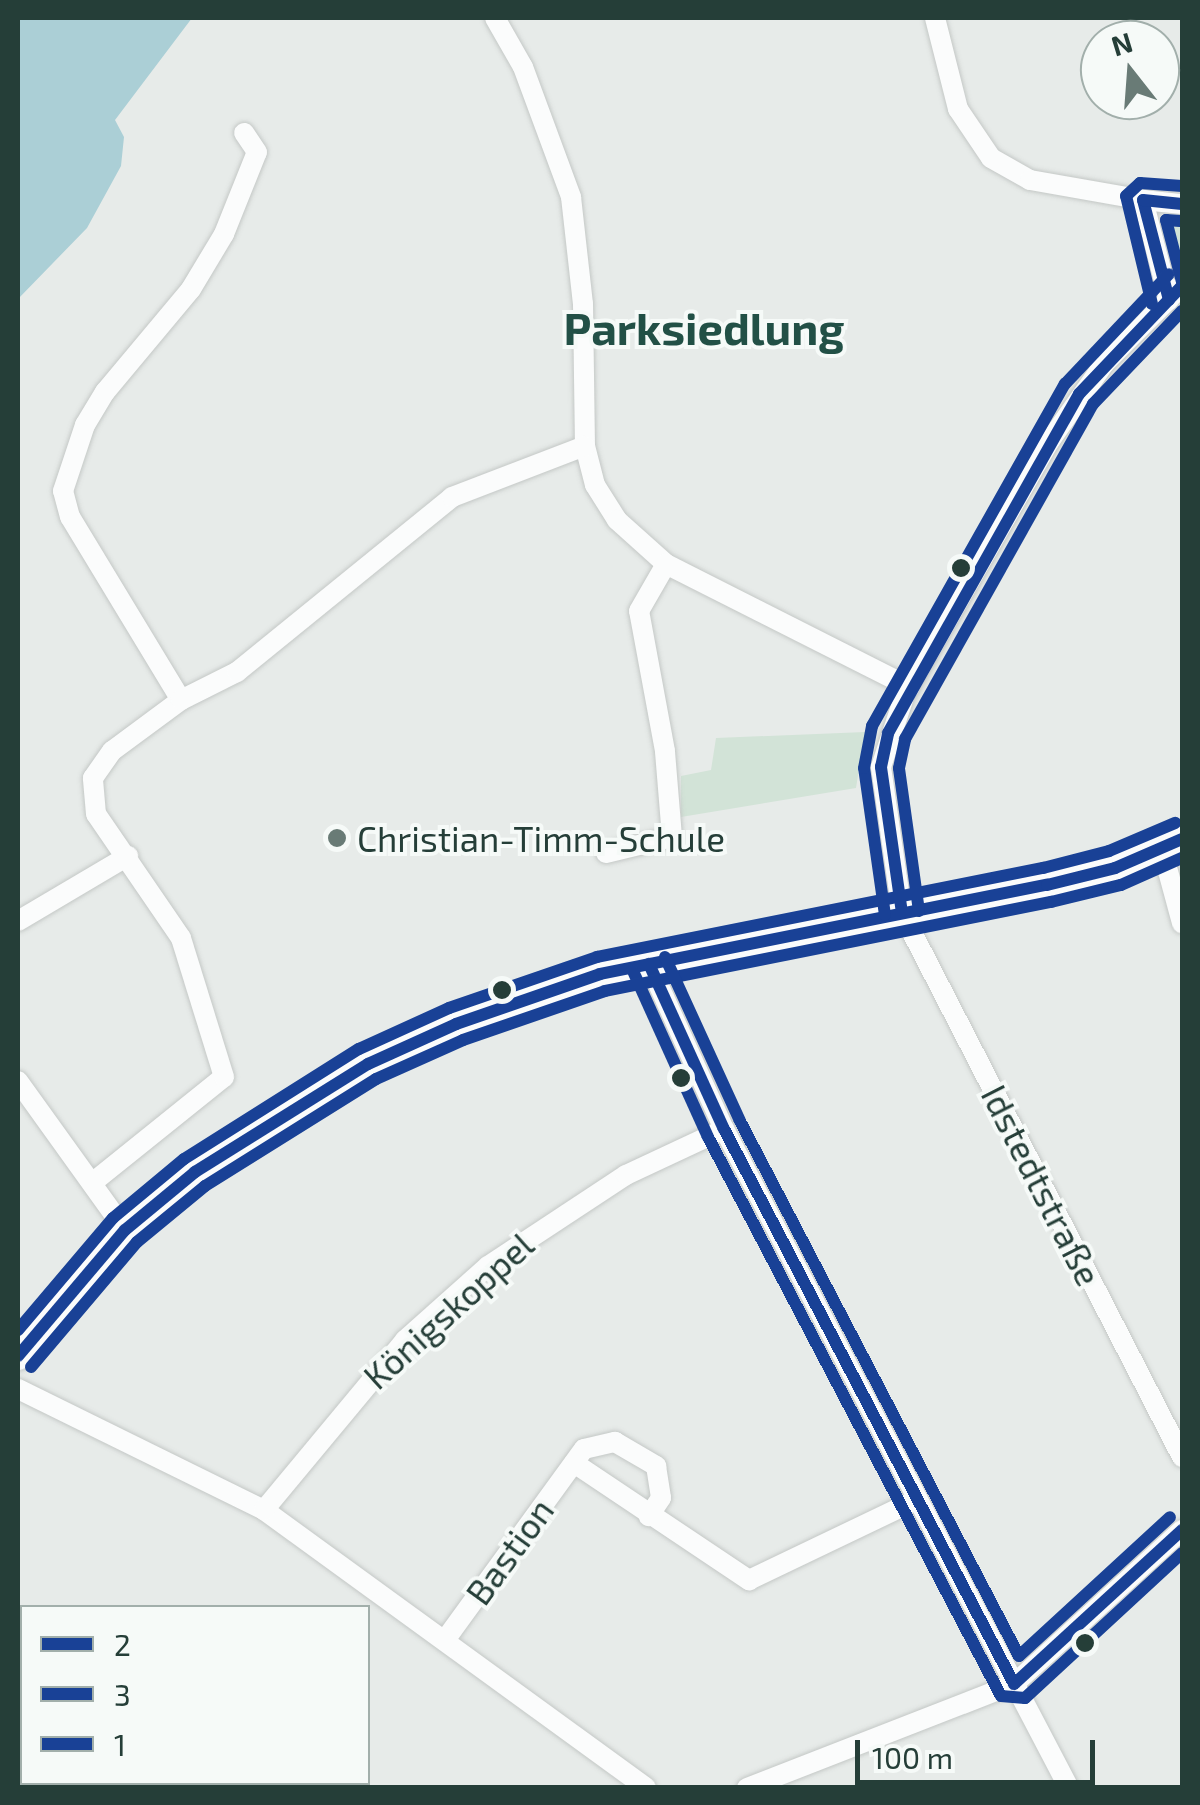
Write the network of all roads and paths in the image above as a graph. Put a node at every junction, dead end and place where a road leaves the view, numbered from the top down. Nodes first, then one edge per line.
1 (495, 18) edge
2 (936, 18) edge
3 (244, 132) dead end
4 (1143, 200) junction
5 (1182, 204) edge
6 (1176, 293) edge
7 (585, 446) junction
8 (666, 564) junction
9 (910, 687) junction
10 (181, 700) junction
11 (1172, 844) edge
12 (606, 853) dead end
13 (128, 856) junction
14 (902, 912) junction
15 (18, 922) edge
16 (1182, 923) edge
17 (649, 964) junction
18 (18, 1081) edge
19 (724, 1129) junction
20 (92, 1183) junction
21 (125, 1230) junction
22 (18, 1356) edge
23 (18, 1389) edge
24 (1182, 1456) edge
25 (574, 1463) junction
26 (918, 1499) junction
27 (264, 1510) junction
28 (649, 1516) junction
29 (1182, 1530) edge
30 (445, 1640) junction
31 (1014, 1684) junction
32 (646, 1788) edge
33 (747, 1788) edge
34 (1068, 1788) edge

1 - 7 street
2 - 4 street
3 - 10 street
4 - 5 street
4 - 6 street
6 - 9 street, Idstedtstraße
7 - 8 street
7 - 10 street
8 - 9 street
8 - 12 street
9 - 14 street, Idstedtstraße
10 - 13 street
11 - 14 main road
11 - 16 street
13 - 15 street
13 - 20 street
14 - 17 main road
14 - 24 street, Idstedtstraße
17 - 19 street
17 - 21 main road
18 - 20 street
19 - 26 street
19 - 27 street, Königskoppel
20 - 21 street
21 - 22 main road
23 - 27 street
25 - 28 street, Bastion
25 - 28 street, Bastion
25 - 30 street, Bastion
26 - 28 street, Bastion
26 - 31 street
27 - 30 street
29 - 31 street
30 - 32 street
31 - 33 street
31 - 34 street

